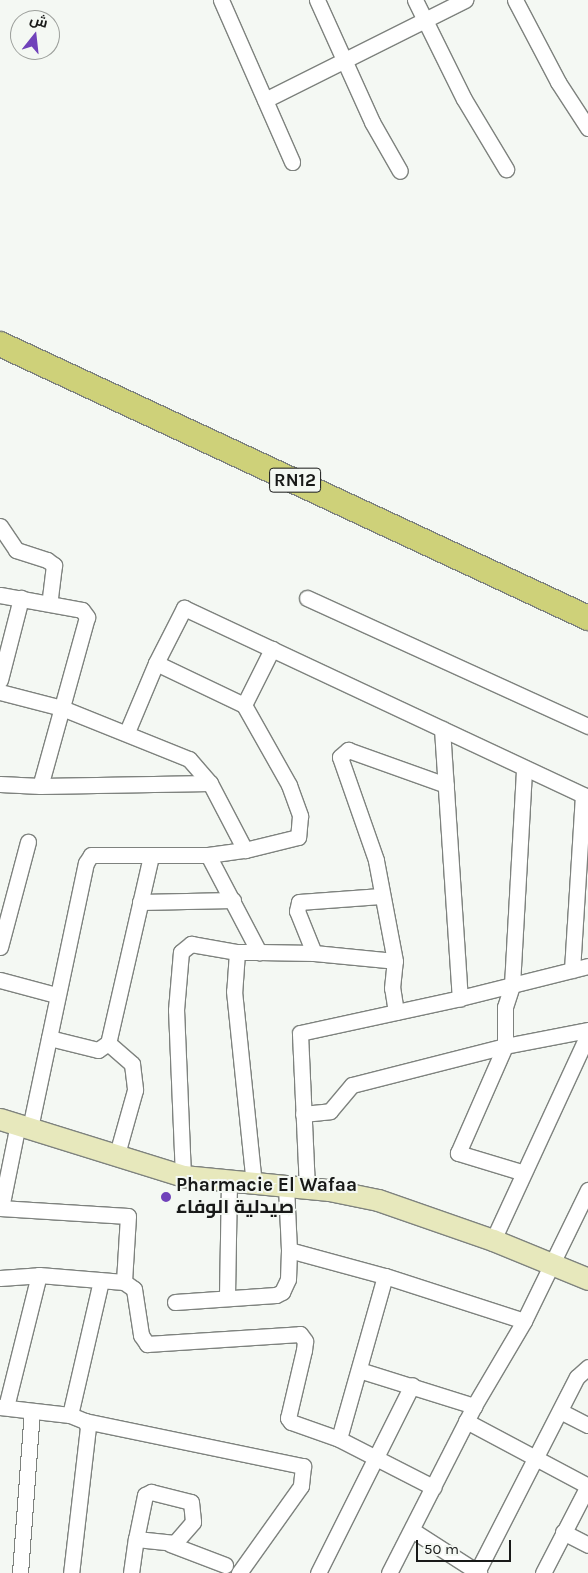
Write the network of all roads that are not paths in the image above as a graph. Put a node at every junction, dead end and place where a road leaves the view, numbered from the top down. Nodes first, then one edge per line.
1 (221, 0) edge
2 (317, 0) edge
3 (415, 0) edge
4 (465, 0) edge
5 (515, 0) edge
6 (424, 21) junction
7 (344, 61) junction
8 (264, 100) junction
9 (588, 128) edge
10 (292, 162) dead end
11 (506, 170) dead end
12 (400, 171) dead end
13 (0, 344) edge
14 (0, 526) edge
15 (0, 595) edge
16 (21, 598) junction
17 (307, 598) dead end
18 (49, 603) junction
19 (588, 618) edge
20 (272, 649) junction
21 (156, 663) junction
22 (0, 680) edge
23 (0, 692) edge
24 (244, 705) junction
25 (62, 708) junction
26 (588, 726) edge
27 (442, 729) junction
28 (127, 732) junction
29 (524, 768) junction
30 (210, 783) junction
31 (0, 784) edge
32 (446, 785) junction
33 (40, 786) junction
34 (585, 796) edge
35 (28, 842) dead end
36 (245, 850) junction
37 (208, 855) junction
38 (151, 856) junction
39 (382, 896) junction
40 (233, 900) junction
41 (140, 902) junction
42 (0, 947) edge
43 (237, 952) junction
44 (259, 952) junction
45 (314, 953) junction
46 (395, 961) junction
47 (588, 966) edge
48 (572, 970) junction
49 (0, 980) edge
50 (512, 985) junction
51 (56, 995) junction
52 (460, 998) junction
53 (396, 1012) junction
54 (588, 1030) edge
55 (588, 1034) edge
56 (49, 1038) junction
57 (108, 1043) junction
58 (505, 1046) junction
59 (303, 1114) junction
60 (16, 1124) edge
61 (117, 1154) junction
62 (521, 1172) junction
63 (183, 1176) junction
64 (229, 1183) junction
65 (254, 1185) junction
66 (296, 1187) junction
67 (588, 1190) edge
68 (585, 1205) edge
69 (1, 1208) edge
70 (493, 1240) junction
71 (289, 1250) junction
72 (552, 1262) junction
73 (39, 1275) junction
74 (385, 1276) junction
75 (0, 1278) edge
76 (588, 1279) edge
77 (101, 1281) junction
78 (124, 1282) junction
79 (227, 1296) junction
80 (175, 1302) dead end
81 (524, 1321) junction
82 (588, 1367) edge
83 (359, 1370) junction
84 (412, 1385) junction
85 (474, 1406) junction
86 (3, 1407) edge
87 (32, 1410) junction
88 (560, 1411) junction
89 (70, 1415) junction
90 (85, 1421) junction
91 (466, 1421) junction
92 (588, 1425) edge
93 (339, 1439) junction
94 (536, 1457) junction
95 (377, 1460) junction
96 (588, 1486) edge
97 (433, 1487) junction
98 (412, 1530) junction
99 (563, 1532) junction
100 (136, 1539) junction
101 (170, 1544) junction
102 (588, 1545) edge
103 (225, 1565) dead end
104 (478, 1572) edge
105 (20, 1573) edge
106 (71, 1573) edge
107 (132, 1573) edge
108 (239, 1573) edge
109 (318, 1573) edge
110 (389, 1573) edge
111 (543, 1573) edge

1 - 8 street
2 - 7 street
3 - 6 street
4 - 6 street
5 - 9 street
6 - 7 street
6 - 11 street
7 - 8 street
7 - 12 street
8 - 10 street
13 - 19 main road, RN12
14 - 18 street
15 - 16 street
16 - 18 street
16 - 22 street
17 - 26 street
18 - 25 street
20 - 21 street
20 - 24 street
20 - 27 street
21 - 24 street
21 - 28 street
23 - 25 street
24 - 36 street
25 - 28 street
25 - 33 street
27 - 29 street
27 - 32 street
28 - 30 street
29 - 34 street
29 - 50 street
30 - 33 street
30 - 36 street
31 - 33 street
32 - 39 street
32 - 52 street
34 - 48 street
35 - 42 street
36 - 37 street
37 - 38 street
37 - 40 street
38 - 41 street
38 - 51 street
39 - 45 street
39 - 46 street
40 - 41 street
40 - 44 street
41 - 57 street
43 - 44 street
43 - 63 street
43 - 65 street
44 - 45 street
45 - 46 street
46 - 53 street
47 - 48 street
48 - 50 street
49 - 51 street
50 - 52 street
50 - 58 street
51 - 56 street
52 - 53 street
53 - 59 street
54 - 58 street
55 - 62 street
56 - 57 street
56 - 60 street
57 - 61 street
58 - 59 street
58 - 62 street
59 - 66 street
60 - 61 street
60 - 69 street
61 - 63 street
62 - 70 street
63 - 64 street
64 - 65 street
64 - 79 street
65 - 66 street
66 - 70 street
66 - 71 street
67 - 68 street
68 - 72 street
69 - 78 street
70 - 72 street
71 - 74 street
71 - 79 street
72 - 76 street
72 - 81 street
73 - 75 street
73 - 77 street
73 - 86 street
74 - 81 street
74 - 83 street
77 - 78 street
77 - 89 street
78 - 93 street
79 - 80 street
81 - 85 street
82 - 88 street
83 - 84 street
83 - 93 street
84 - 85 street
84 - 95 street
85 - 91 street
86 - 87 street
87 - 89 street
87 - 105 street
88 - 92 street
88 - 94 street
89 - 90 street
90 - 106 street
90 - 108 street
91 - 94 street
91 - 97 street
93 - 95 street
94 - 96 street
94 - 104 street
95 - 97 street
95 - 109 street
96 - 99 street
97 - 98 street
98 - 104 street
98 - 110 street
99 - 102 street
99 - 111 street
100 - 101 street
100 - 101 street
100 - 107 street
101 - 103 street

